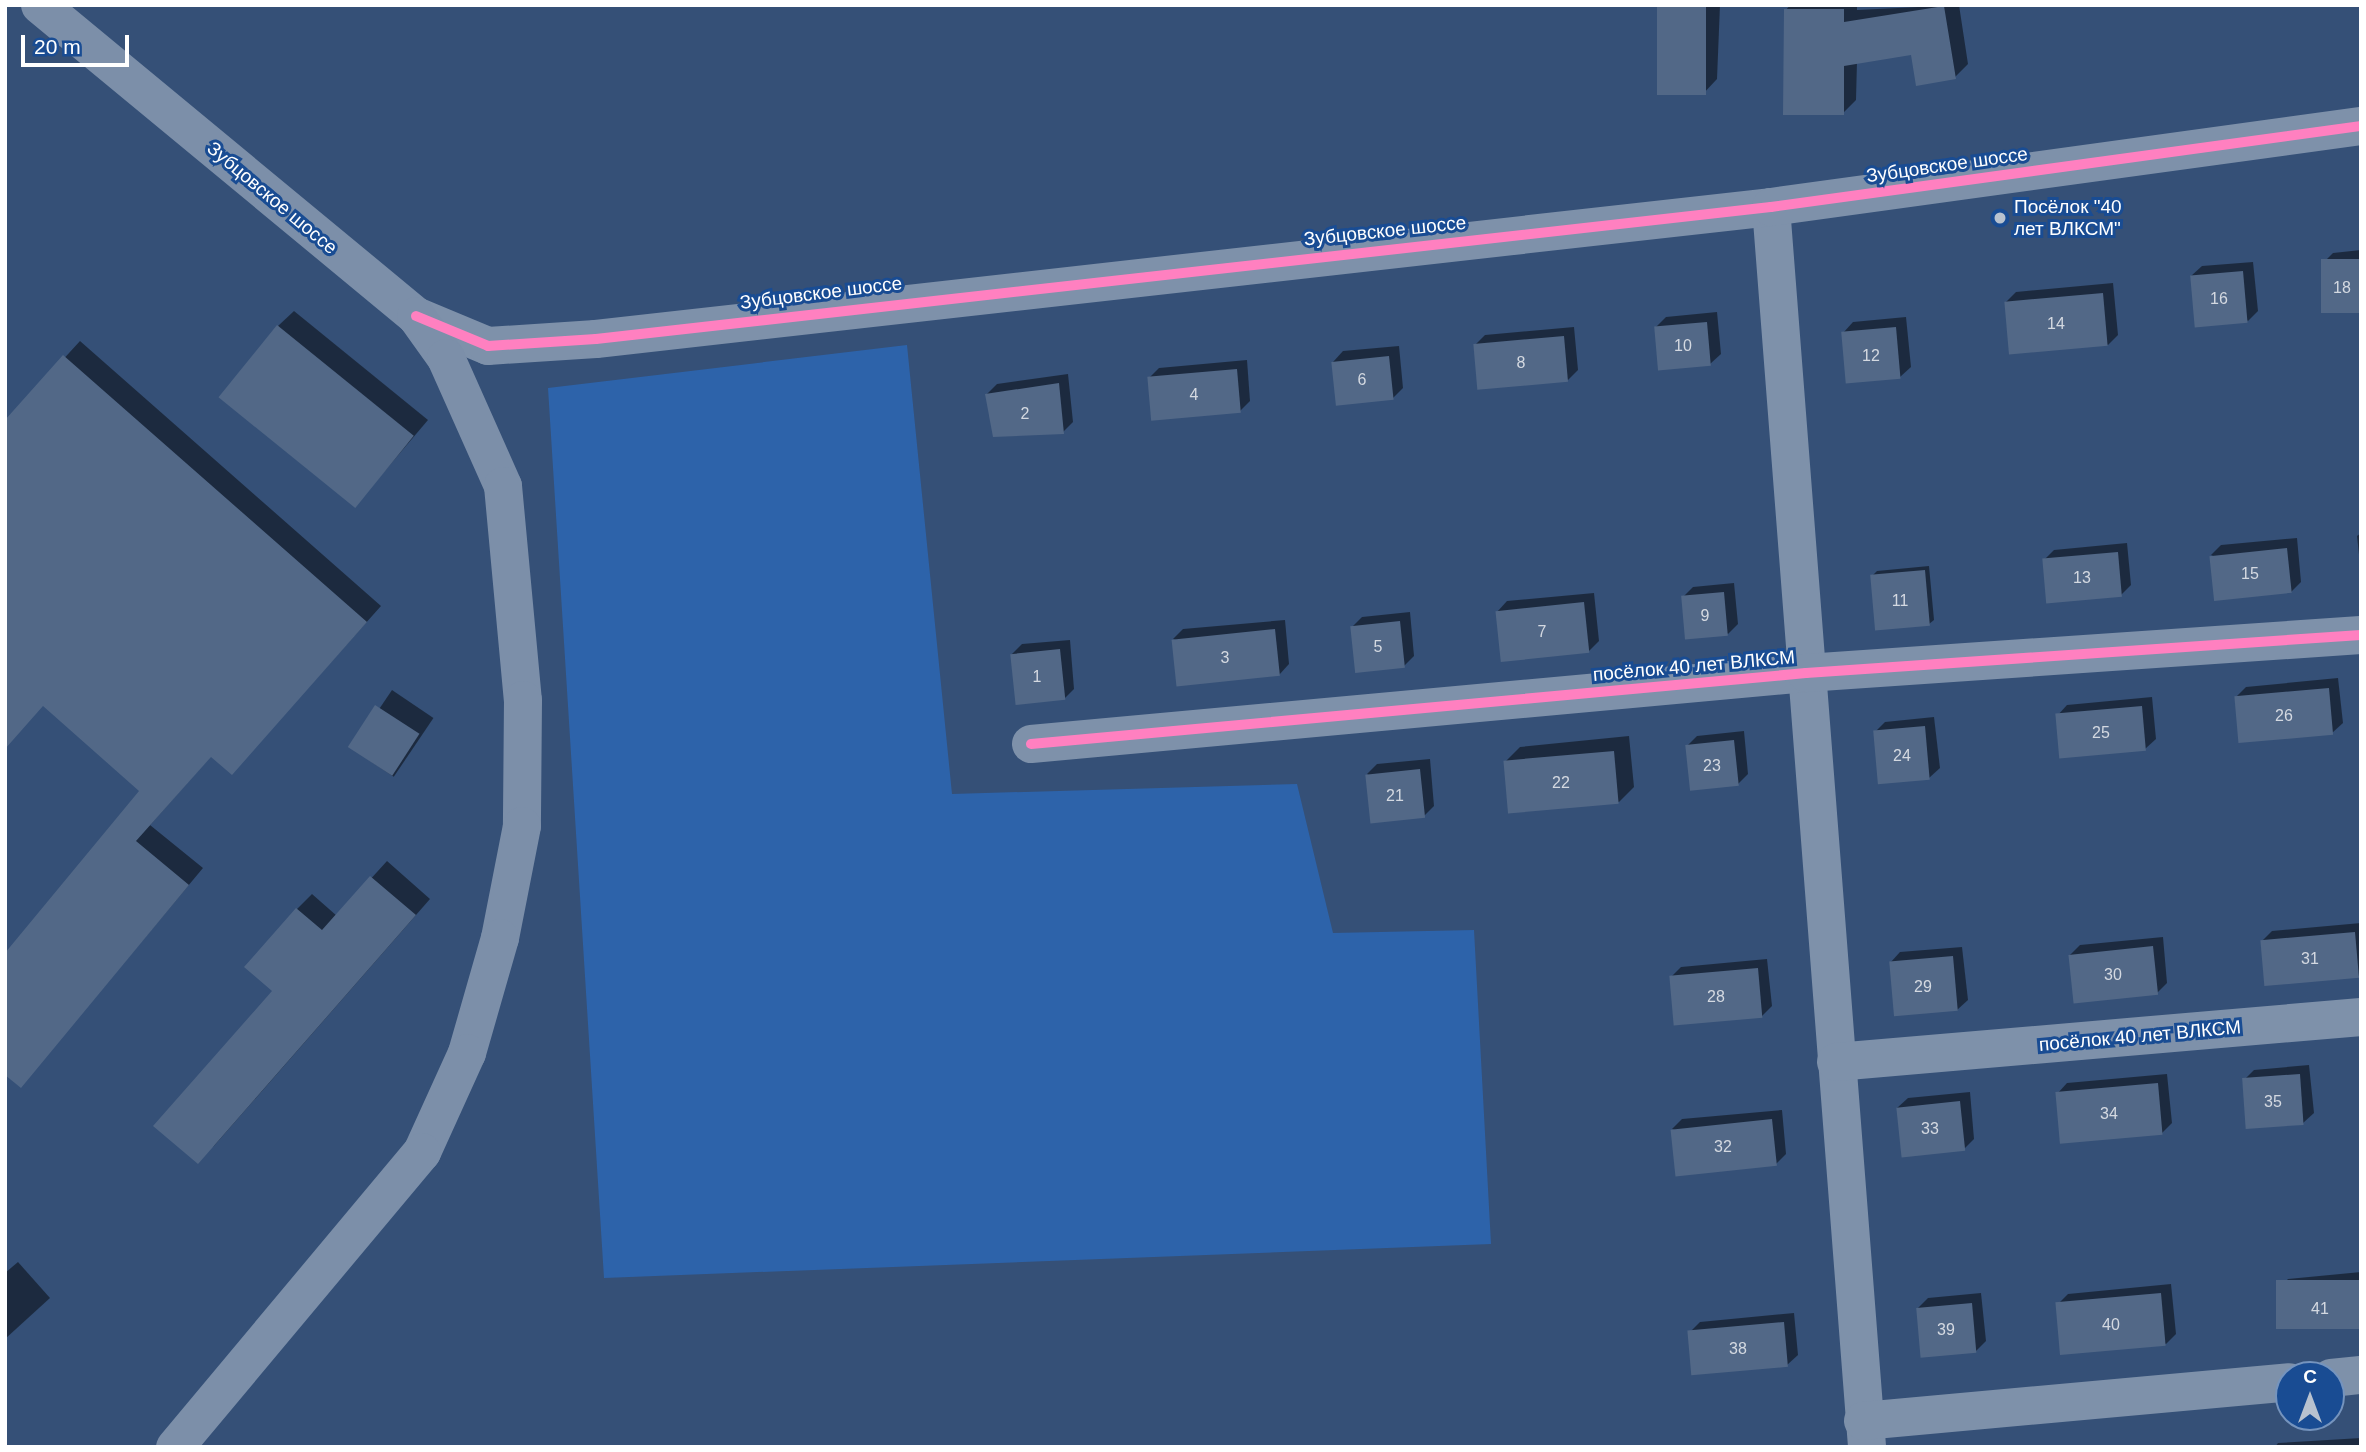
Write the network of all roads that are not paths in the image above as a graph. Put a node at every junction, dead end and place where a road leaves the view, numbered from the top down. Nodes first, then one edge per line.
1 (40, 5) edge
2 (2361, 126) edge
3 (1771, 207) junction
4 (416, 316) junction
5 (2361, 635) edge
6 (1807, 673) junction
7 (1031, 744) dead end
8 (2361, 1017) edge
9 (1836, 1062) junction
10 (2275, 1384) edge
11 (1865, 1434) edge
12 (175, 1447) edge

1 - 4 main road, Зубцовское шоссе
2 - 3 street, Зубцовское шоссе
3 - 4 street, Зубцовское шоссе
3 - 6 street, посёлок 40 лет ВЛКСМ
4 - 12 main road
5 - 6 street, посёлок 40 лет ВЛКСМ
6 - 7 street, посёлок 40 лет ВЛКСМ
6 - 9 street, посёлок 40 лет ВЛКСМ
8 - 9 street, посёлок 40 лет ВЛКСМ
9 - 11 street, посёлок 40 лет ВЛКСМ
10 - 11 street, посёлок 40 лет ВЛКСМ

